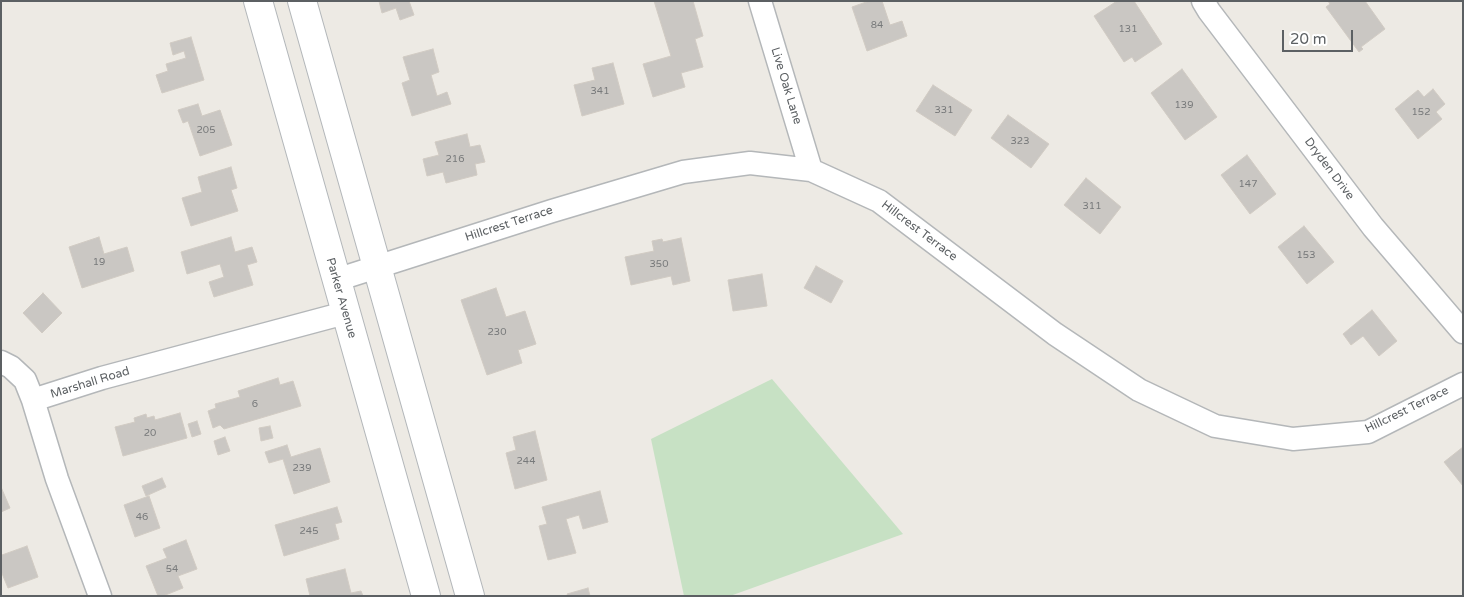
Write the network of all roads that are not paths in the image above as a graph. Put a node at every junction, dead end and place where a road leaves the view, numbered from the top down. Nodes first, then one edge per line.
1 (258, 1) edge
2 (302, 1) edge
3 (760, 1) edge
4 (1203, 1) edge
5 (811, 170) junction
6 (378, 267) junction
7 (336, 280) junction
8 (346, 313) junction
9 (1463, 332) edge
10 (1, 362) edge
11 (1463, 384) edge
12 (34, 400) junction
13 (468, 589) edge
14 (426, 595) edge
15 (100, 596) edge

1 - 7 street, Parker Avenue
2 - 6 street, Parker Avenue
3 - 5 street, Live Oak Lane
4 - 9 street, Dryden Drive
5 - 6 street, Hillcrest Terrace
5 - 11 street, Hillcrest Terrace
6 - 7 street, Hillcrest Terrace
6 - 13 street, Parker Avenue
7 - 8 street, Parker Avenue
8 - 12 street, Marshall Road
8 - 14 street, Parker Avenue
10 - 12 street
12 - 15 street, Marshall Road
13 - 14 street, Parker Avenue

